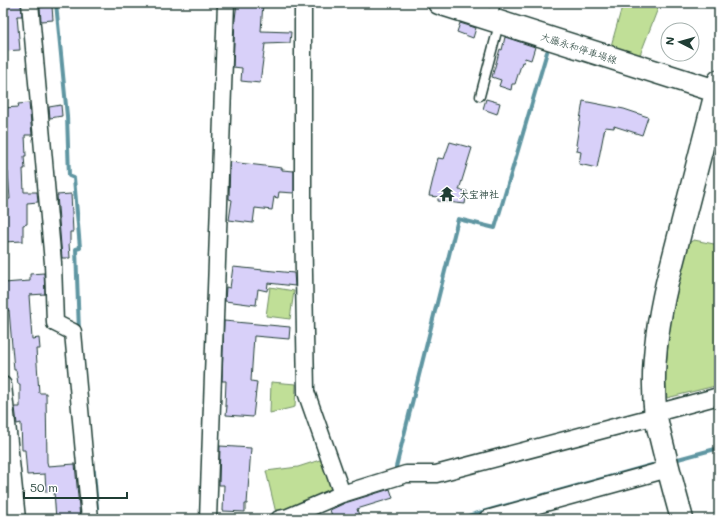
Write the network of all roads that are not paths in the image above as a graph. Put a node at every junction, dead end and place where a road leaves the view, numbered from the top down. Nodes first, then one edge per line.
1 (30, 3) edge
2 (226, 3) edge
3 (303, 3) edge
4 (439, 3) edge
5 (496, 15) edge
6 (718, 88) edge
7 (480, 96) dead end
8 (3, 385) edge
9 (719, 396) edge
10 (656, 414) junction
11 (668, 469) junction
12 (342, 494) junction
13 (17, 519) edge
14 (90, 519) edge
15 (208, 519) edge
16 (279, 519) edge
17 (487, 519) edge
18 (682, 519) edge

1 - 14 street
2 - 15 street
3 - 12 street
4 - 5 street, 大藤永和停車場線
5 - 6 street, 大藤永和停車場線
5 - 7 lane
6 - 10 street
8 - 13 street
9 - 10 street
10 - 11 street
10 - 12 street
11 - 17 street
11 - 18 street
12 - 16 street

